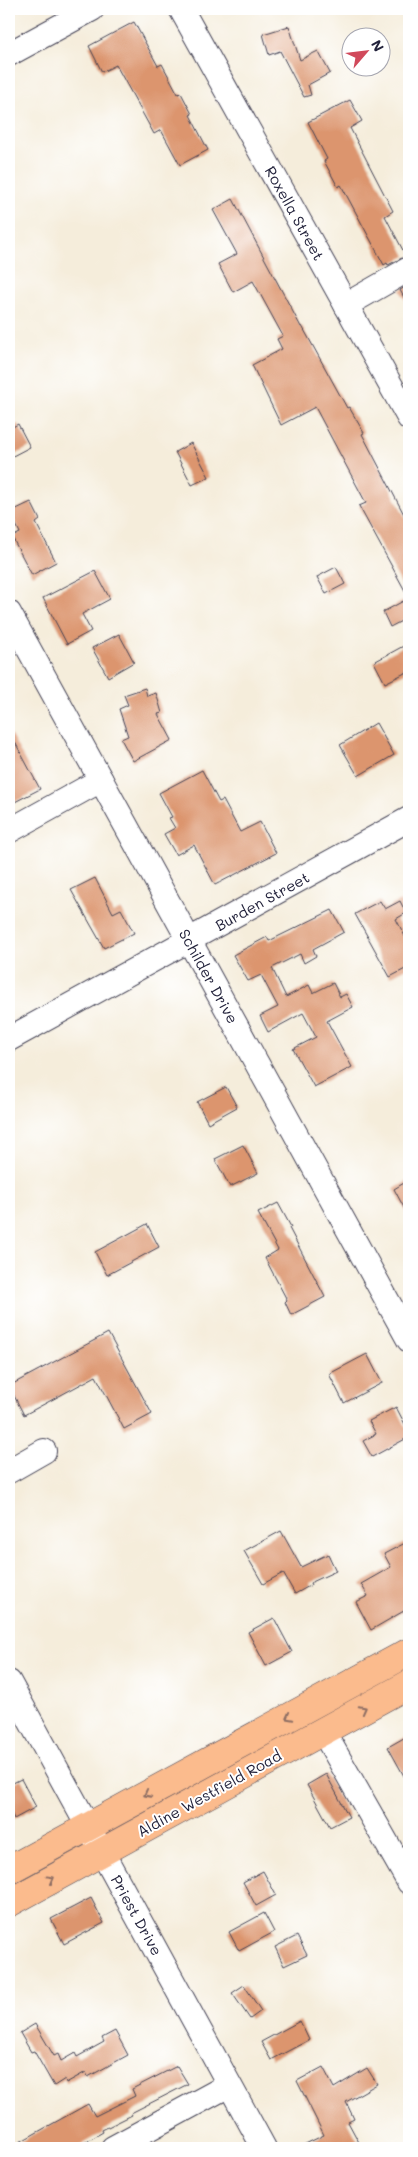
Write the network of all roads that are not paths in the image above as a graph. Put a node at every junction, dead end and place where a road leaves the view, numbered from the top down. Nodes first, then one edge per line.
1 (92, 9) edge
2 (181, 9) edge
3 (9, 54) edge
4 (409, 269) edge
5 (346, 305) junction
6 (409, 418) edge
7 (9, 614) edge
8 (101, 780) junction
9 (409, 819) edge
10 (9, 831) edge
11 (190, 941) junction
12 (9, 1039) edge
13 (409, 1340) edge
14 (44, 1451) dead end
15 (9, 1471) edge
16 (409, 1652) edge
17 (9, 1682) edge
18 (409, 1684) edge
19 (318, 1701) junction
20 (327, 1729) junction
21 (88, 1826) junction
22 (102, 1851) junction
23 (9, 1870) edge
24 (409, 1882) edge
25 (9, 1903) edge
26 (229, 2085) junction
27 (113, 2148) edge
28 (264, 2148) edge

1 - 3 street
2 - 5 street, Roxella Street
4 - 5 street
5 - 6 street, Roxella Street
7 - 8 street, Schilder Drive
8 - 10 street
8 - 11 street, Schilder Drive
9 - 11 street, Burden Street
11 - 12 street, Burden Street
11 - 13 street, Schilder Drive
14 - 15 street
16 - 19 main road, Aldine Westfield Road
17 - 21 street, Priest Drive
20 -> 18 main road, Aldine Westfield Road
19 - 20 main road
19 -> 21 main road, Aldine Westfield Road
20 - 22 main road, Aldine Westfield Road
20 - 24 street
21 - 22 street, Priest Drive
21 - 23 main road, Aldine Westfield Road
25 -> 22 main road, Aldine Westfield Road
22 - 26 street, Priest Drive
26 - 27 street
26 - 28 street, Priest Drive

